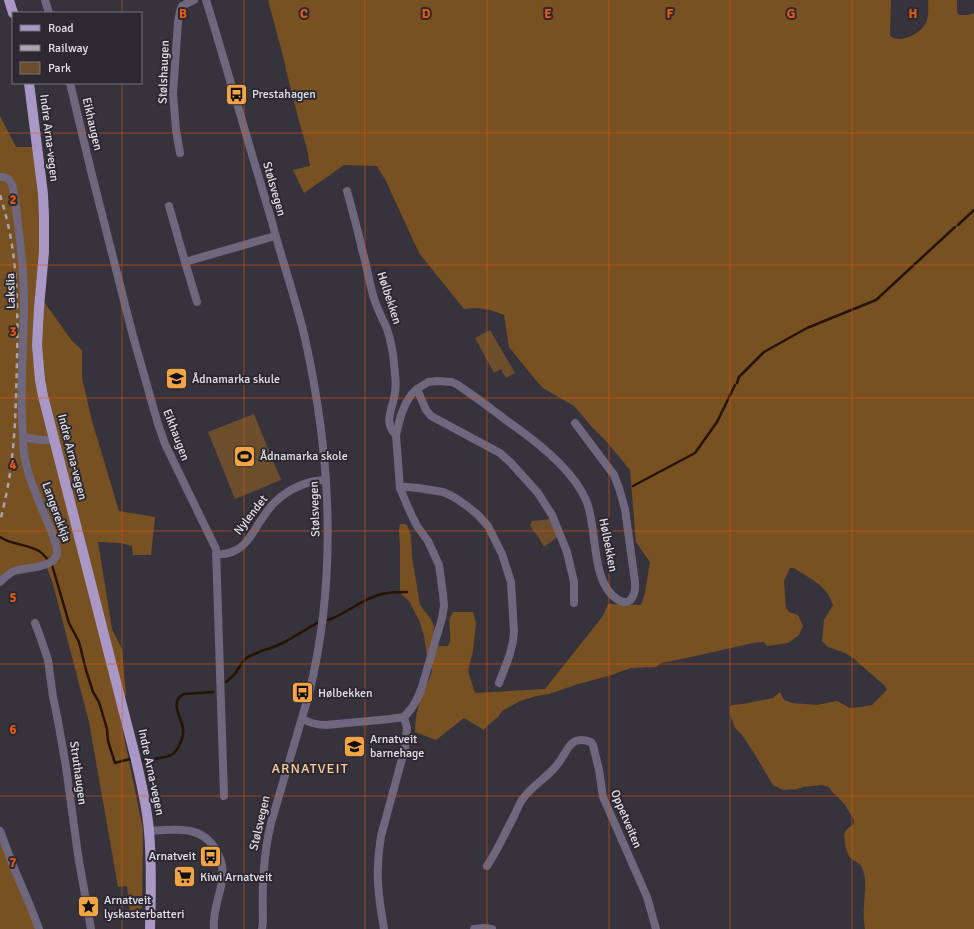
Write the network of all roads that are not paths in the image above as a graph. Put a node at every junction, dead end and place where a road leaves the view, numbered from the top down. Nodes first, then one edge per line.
1 (9, 0) edge
2 (44, 0) edge
3 (194, 0) edge
4 (206, 0) edge
5 (14, 12) edge
6 (49, 12) edge
7 (29, 84) edge
8 (70, 84) edge
9 (180, 153) dead end
10 (0, 177) edge
11 (347, 191) dead end
12 (169, 206) dead end
13 (275, 236) junction
14 (185, 262) junction
15 (196, 302) dead end
16 (417, 389) junction
17 (575, 423) dead end
18 (396, 435) junction
19 (23, 437) junction
20 (54, 440) junction
21 (326, 480) junction
22 (400, 488) junction
23 (216, 555) junction
24 (0, 582) edge
25 (574, 603) dead end
26 (35, 623) dead end
27 (499, 683) dead end
28 (404, 717) junction
29 (302, 719) junction
30 (224, 796) dead end
31 (0, 831) edge
32 (149, 831) junction
33 (487, 866) dead end
34 (39, 929) edge
35 (91, 929) edge
36 (150, 929) edge
37 (214, 929) edge
38 (262, 929) edge
39 (384, 929) edge
40 (474, 929) edge
41 (492, 929) edge
42 (656, 929) edge

1 - 5 main road
2 - 6 street
3 - 9 street, Stølshaugen
4 - 13 street, Stølsvegen
7 - 20 main road, Indre Arna-vegen
8 - 23 street, Eikhaugen
10 - 19 street, Lakslia
11 - 18 street, Hølbekken
12 - 14 street
13 - 14 street
13 - 21 street, Stølsvegen
14 - 15 street
16 - 17 street, Hølbekken
16 - 18 street, Hølbekken
16 - 25 street
18 - 22 street, Hølbekken
19 - 20 street
19 - 24 street, Langerekkja
20 - 32 main road, Indre Arna-vegen
21 - 23 street, Nylendet
21 - 29 street, Stølsvegen
22 - 27 street
22 - 28 street, Hølbekken
23 - 30 street, Eikhaugen
26 - 35 street, Struthaugen
28 - 29 street
28 - 39 street
29 - 38 street, Stølsvegen
31 - 34 street
32 - 36 main road, Indre Arna-vegen
32 - 37 street
33 - 42 street, Oppetveiten
40 - 41 street

